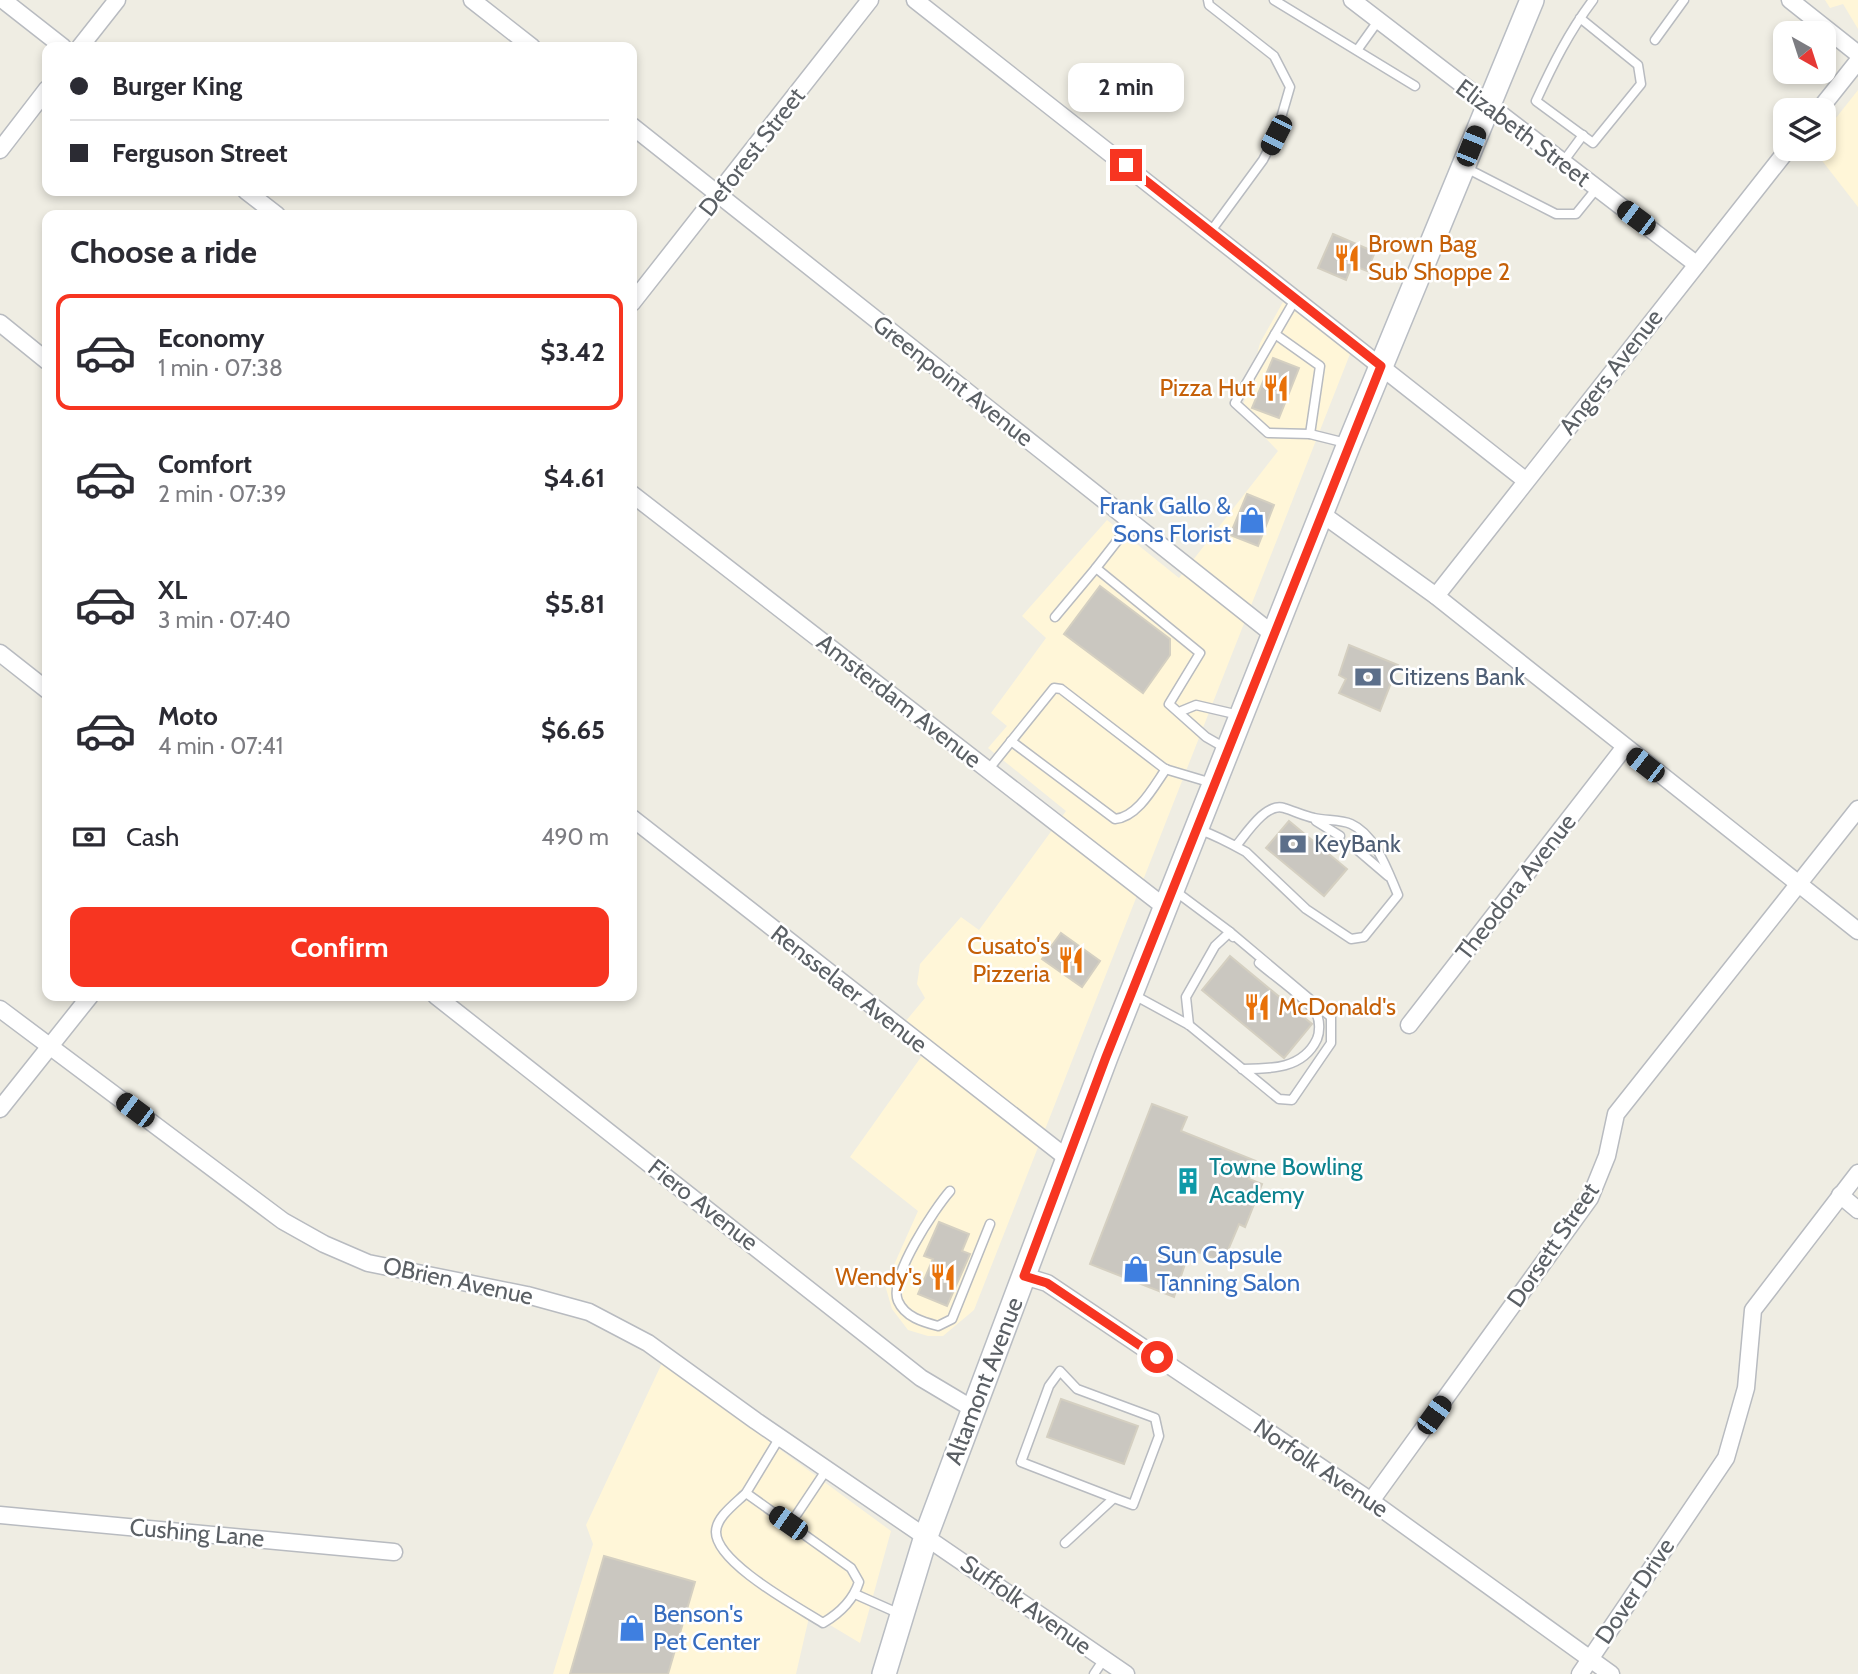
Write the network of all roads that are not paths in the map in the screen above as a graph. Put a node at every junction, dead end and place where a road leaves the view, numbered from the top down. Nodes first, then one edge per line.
1 (3, 0) edge
2 (117, 0) edge
3 (472, 0) edge
4 (870, 0) edge
5 (915, 0) edge
6 (1208, 0) edge
7 (1274, 0) edge
8 (1352, 0) edge
9 (1532, 0) edge
10 (1593, 0) edge
11 (1684, 0) edge
12 (1790, 0) edge
13 (1580, 18) junction
14 (1378, 21) junction
15 (1655, 40) dead end
16 (57, 42) edge
17 (84, 42) edge
18 (526, 42) edge
19 (1358, 49) junction
20 (1858, 54) edge
21 (1858, 61) edge
22 (1415, 86) dead end
23 (42, 95) edge
24 (1829, 98) edge
25 (1487, 105) junction
26 (637, 130) edge
27 (1583, 135) junction
28 (0, 150) edge
29 (1778, 161) edge
30 (1563, 162) junction
31 (1462, 167) junction
32 (1597, 188) junction
33 (719, 195) junction
34 (252, 196) edge
35 (271, 210) edge
36 (1211, 231) junction
37 (1696, 264) junction
38 (637, 297) edge
39 (1296, 298) junction
40 (0, 323) edge
41 (1275, 334) junction
42 (42, 356) edge
43 (1381, 366) junction
44 (1310, 434) junction
45 (1349, 444) junction
46 (1525, 480) junction
47 (637, 498) edge
48 (1322, 514) junction
49 (1132, 522) junction
50 (1096, 568) junction
51 (1436, 596) junction
52 (1055, 617) dead end
53 (1274, 635) junction
54 (0, 653) edge
55 (42, 686) edge
56 (1179, 712) junction
57 (1242, 716) junction
58 (1011, 741) junction
59 (1624, 748) junction
60 (1228, 750) junction
61 (1166, 769) junction
62 (988, 770) junction
63 (1215, 784) junction
64 (1858, 809) edge
65 (1310, 817) junction
66 (637, 822) edge
67 (1197, 829) junction
68 (1340, 836) dead end
69 (1236, 846) junction
70 (1354, 847) dead end
71 (1390, 878) junction
72 (1796, 883) junction
73 (1169, 898) junction
74 (1858, 931) edge
75 (1230, 932) junction
76 (1131, 994) junction
77 (86, 1001) edge
78 (442, 1001) edge
79 (0, 1009) edge
80 (1189, 1025) junction
81 (1409, 1026) dead end
82 (50, 1046) junction
83 (1242, 1069) junction
84 (0, 1109) edge
85 (1068, 1158) junction
86 (1858, 1173) edge
87 (950, 1191) dead end
88 (1840, 1195) junction
89 (1858, 1210) edge
90 (990, 1224) dead end
91 (1024, 1276) junction
92 (973, 1409) junction
93 (780, 1437) junction
94 (827, 1469) junction
95 (746, 1493) junction
96 (1114, 1498) junction
97 (1371, 1502) junction
98 (797, 1514) dead end
99 (0, 1515) edge
100 (926, 1536) junction
101 (1065, 1543) dead end
102 (394, 1552) dead end
103 (855, 1594) junction
104 (902, 1615) junction
105 (1104, 1658) junction
106 (1590, 1659) junction
107 (884, 1674) edge
108 (1094, 1674) edge
109 (1126, 1674) edge
110 (1580, 1674) edge
111 (1611, 1674) edge

1 - 16 street
2 - 17 street
3 - 18 street
4 - 33 street, Deforest Street
5 - 36 street
6 - 36 lane
7 - 19 lane
8 - 14 street, Elizabeth Street
9 - 25 main road, Altamont Avenue
10 - 13 lane
11 - 15 lane
12 - 20 street
13 - 27 lane
13 - 27 lane
14 - 19 lane
14 - 25 street, Elizabeth Street
19 - 22 lane
21 - 24 street
23 - 28 street
25 - 30 street, Elizabeth Street
25 - 31 main road, Altamont Avenue
26 - 33 street, Greenpoint Avenue
27 - 30 lane
29 - 37 street, Angers Avenue
30 - 32 street, Elizabeth Street
31 - 32 lane
31 - 43 main road, Altamont Avenue
32 - 37 street, Elizabeth Street
33 - 38 street, Deforest Street
33 - 49 street, Greenpoint Avenue
34 - 35 street
36 - 39 street
37 - 46 street, Angers Avenue
39 - 41 lane
39 - 43 street
40 - 42 street
41 - 44 lane
41 - 44 lane
43 - 45 main road, Altamont Avenue
43 - 46 street
44 - 45 lane
45 - 48 main road, Altamont Avenue
46 - 51 street, Angers Avenue
47 - 62 street, Amsterdam Avenue
48 - 51 street
48 - 53 main road, Altamont Avenue
49 - 50 lane
49 - 53 street, Greenpoint Avenue
50 - 52 lane
50 - 56 lane
51 - 59 street
53 - 57 main road, Altamont Avenue
54 - 55 street
56 - 57 lane
56 - 60 lane
57 - 60 main road, Altamont Avenue
58 - 61 lane
58 - 61 lane
58 - 62 lane
59 - 72 street
59 - 81 street, Theodora Avenue
60 - 63 main road, Altamont Avenue
61 - 63 lane
62 - 73 street, Amsterdam Avenue
63 - 67 main road, Altamont Avenue
64 - 72 street, Dorsett Street
65 - 68 lane
65 - 69 lane
65 - 71 lane
66 - 85 street, Rensselaer Avenue
67 - 69 lane
67 - 73 main road, Altamont Avenue
69 - 71 lane
70 - 71 lane
72 - 74 street
72 - 97 street, Dorsett Street
73 - 75 lane
73 - 76 main road, Altamont Avenue
75 - 80 lane
75 - 83 lane
75 - 83 lane
76 - 80 lane
76 - 85 main road, Altamont Avenue
77 - 82 street
78 - 92 street, Fiero Avenue
79 - 82 street, OBrien Avenue
80 - 83 lane
82 - 84 street
82 - 93 street, OBrien Avenue
85 - 91 main road, Altamont Avenue
86 - 88 street, Dover Drive
87 - 90 lane
88 - 89 street
88 - 106 street, Dover Drive
91 - 92 main road, Altamont Avenue
91 - 97 street, Norfolk Avenue
92 - 100 main road, Altamont Avenue
93 - 94 street, OBrien Avenue
93 - 95 lane
94 - 98 lane
94 - 100 street, OBrien Avenue
95 - 103 lane
95 - 103 lane
96 - 96 lane
96 - 101 lane
97 - 106 street, Norfolk Avenue
99 - 102 street, Cushing Lane
100 - 104 main road, Altamont Avenue
100 - 105 street, Suffolk Avenue
103 - 104 lane
104 - 107 main road, Altamont Avenue
105 - 108 lane
105 - 109 street, Suffolk Avenue
106 - 110 street, Dover Drive
106 - 111 street, Norfolk Avenue

